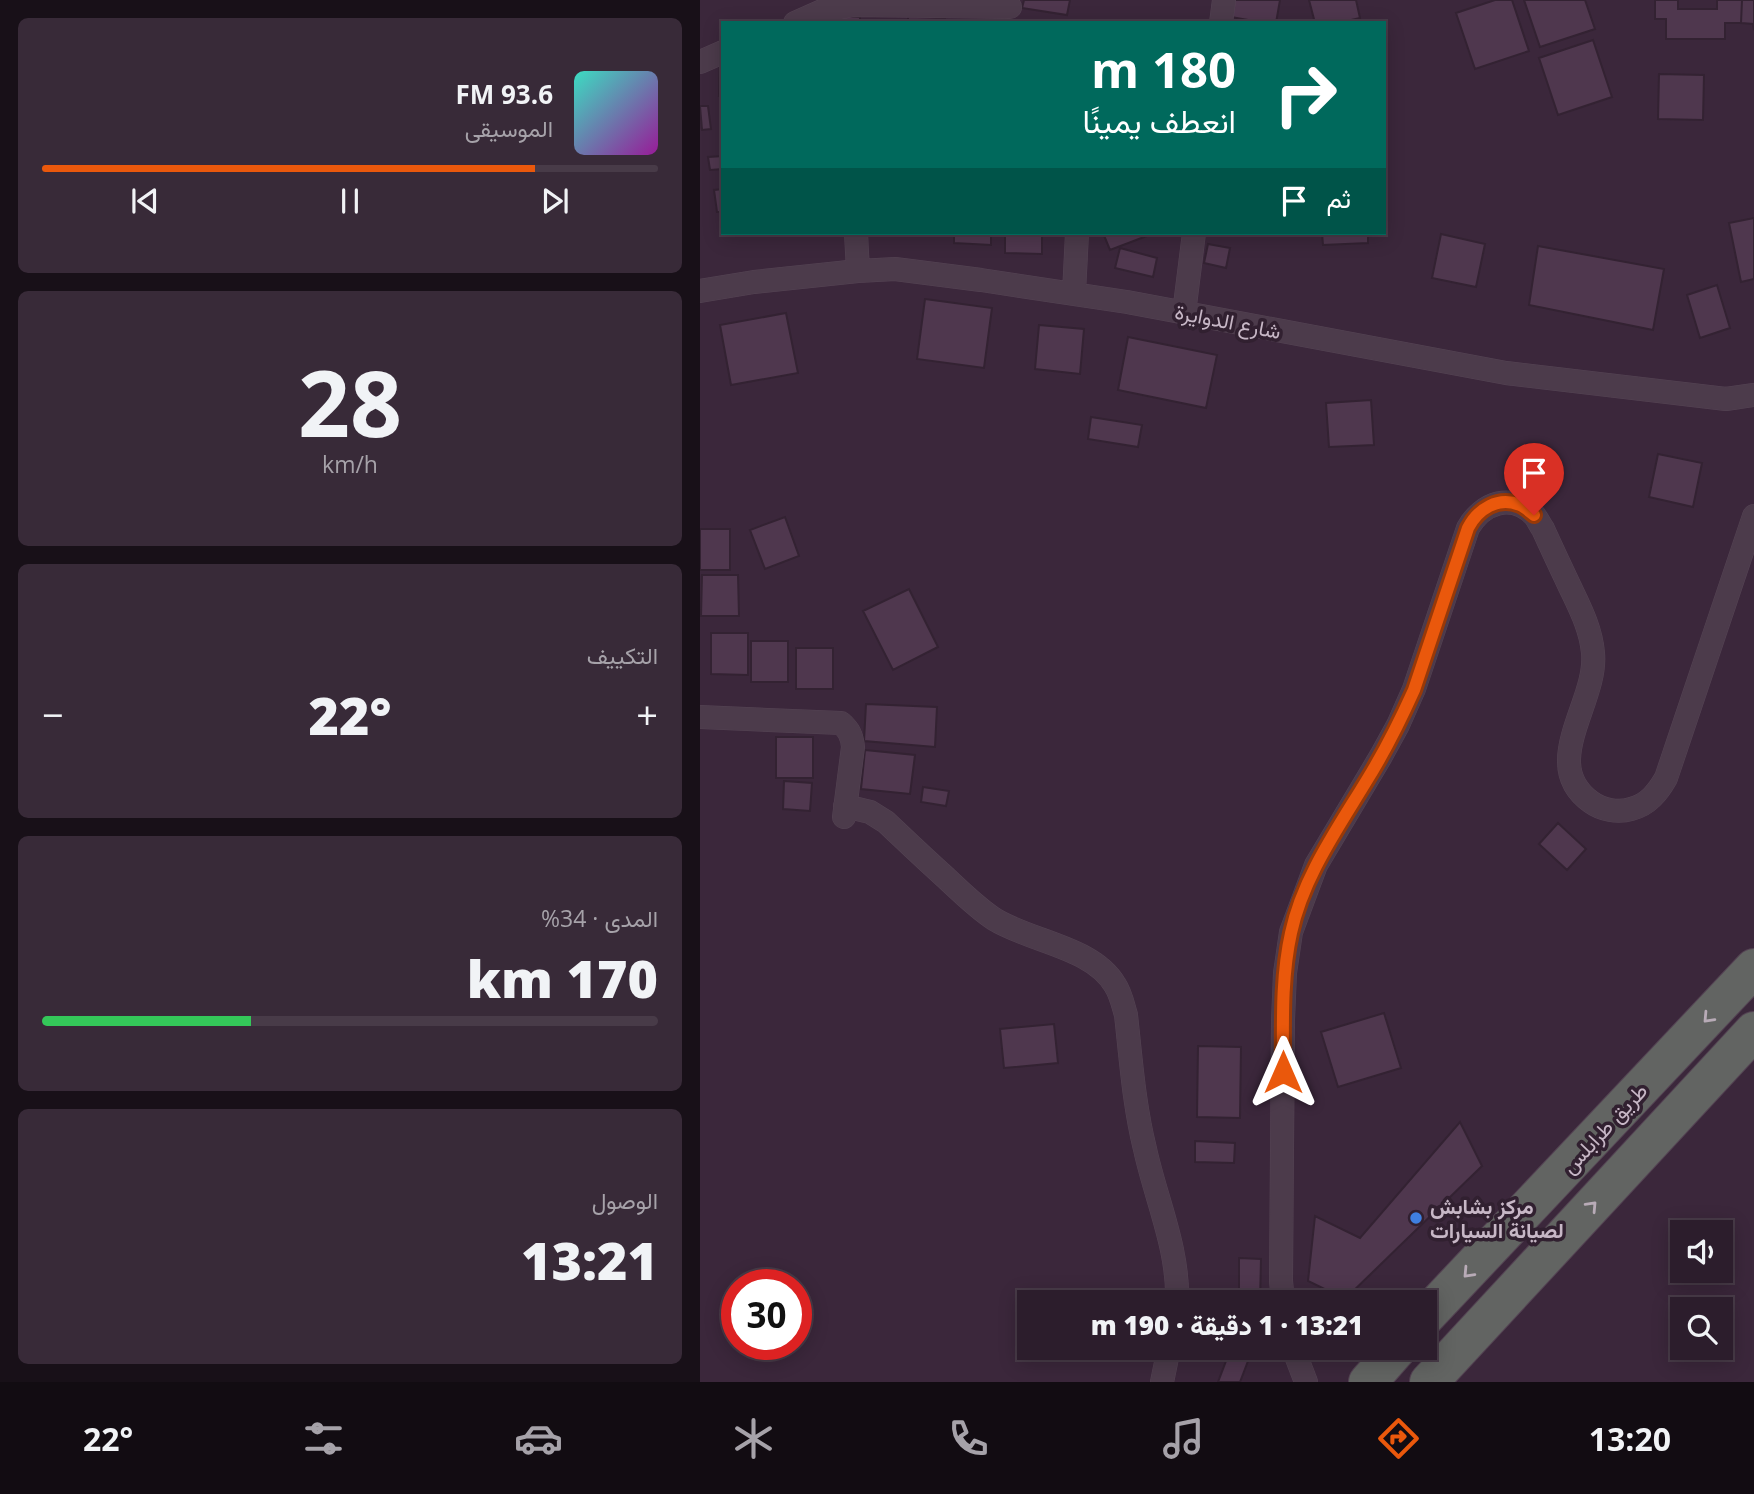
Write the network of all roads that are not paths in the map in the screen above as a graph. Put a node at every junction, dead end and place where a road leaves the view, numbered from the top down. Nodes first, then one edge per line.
1 (1224, 0) edge
2 (1012, 10) edge
3 (800, 21) edge
4 (1221, 21) edge
5 (721, 53) edge
6 (700, 62) edge
7 (856, 235) edge
8 (1077, 235) edge
9 (1195, 235) edge
10 (858, 271) junction
11 (700, 291) edge
12 (1074, 293) junction
13 (1184, 313) junction
14 (1754, 395) edge
15 (1754, 516) edge
16 (700, 717) edge
17 (1754, 968) edge
18 (1754, 1031) edge
19 (1177, 1290) edge
20 (1282, 1290) edge
21 (1437, 1304) edge
22 (1167, 1360) edge
23 (1298, 1360) edge
24 (1387, 1360) edge
25 (1162, 1382) edge
26 (1306, 1382) edge
27 (1368, 1382) edge
28 (1429, 1382) edge

1 - 4 street
2 - 3 street
5 - 6 street
7 - 10 street
8 - 12 street
9 - 13 street
10 - 11 street, شارع الدوايرة
10 - 12 street, شارع الدوايرة
12 - 13 street, شارع الدوايرة
13 - 14 street, شارع الدوايرة
15 - 20 street
16 - 19 street
17 -> 21 highway, طريق طرابلس
28 -> 18 highway
22 - 25 street
23 - 26 street
24 - 27 highway

